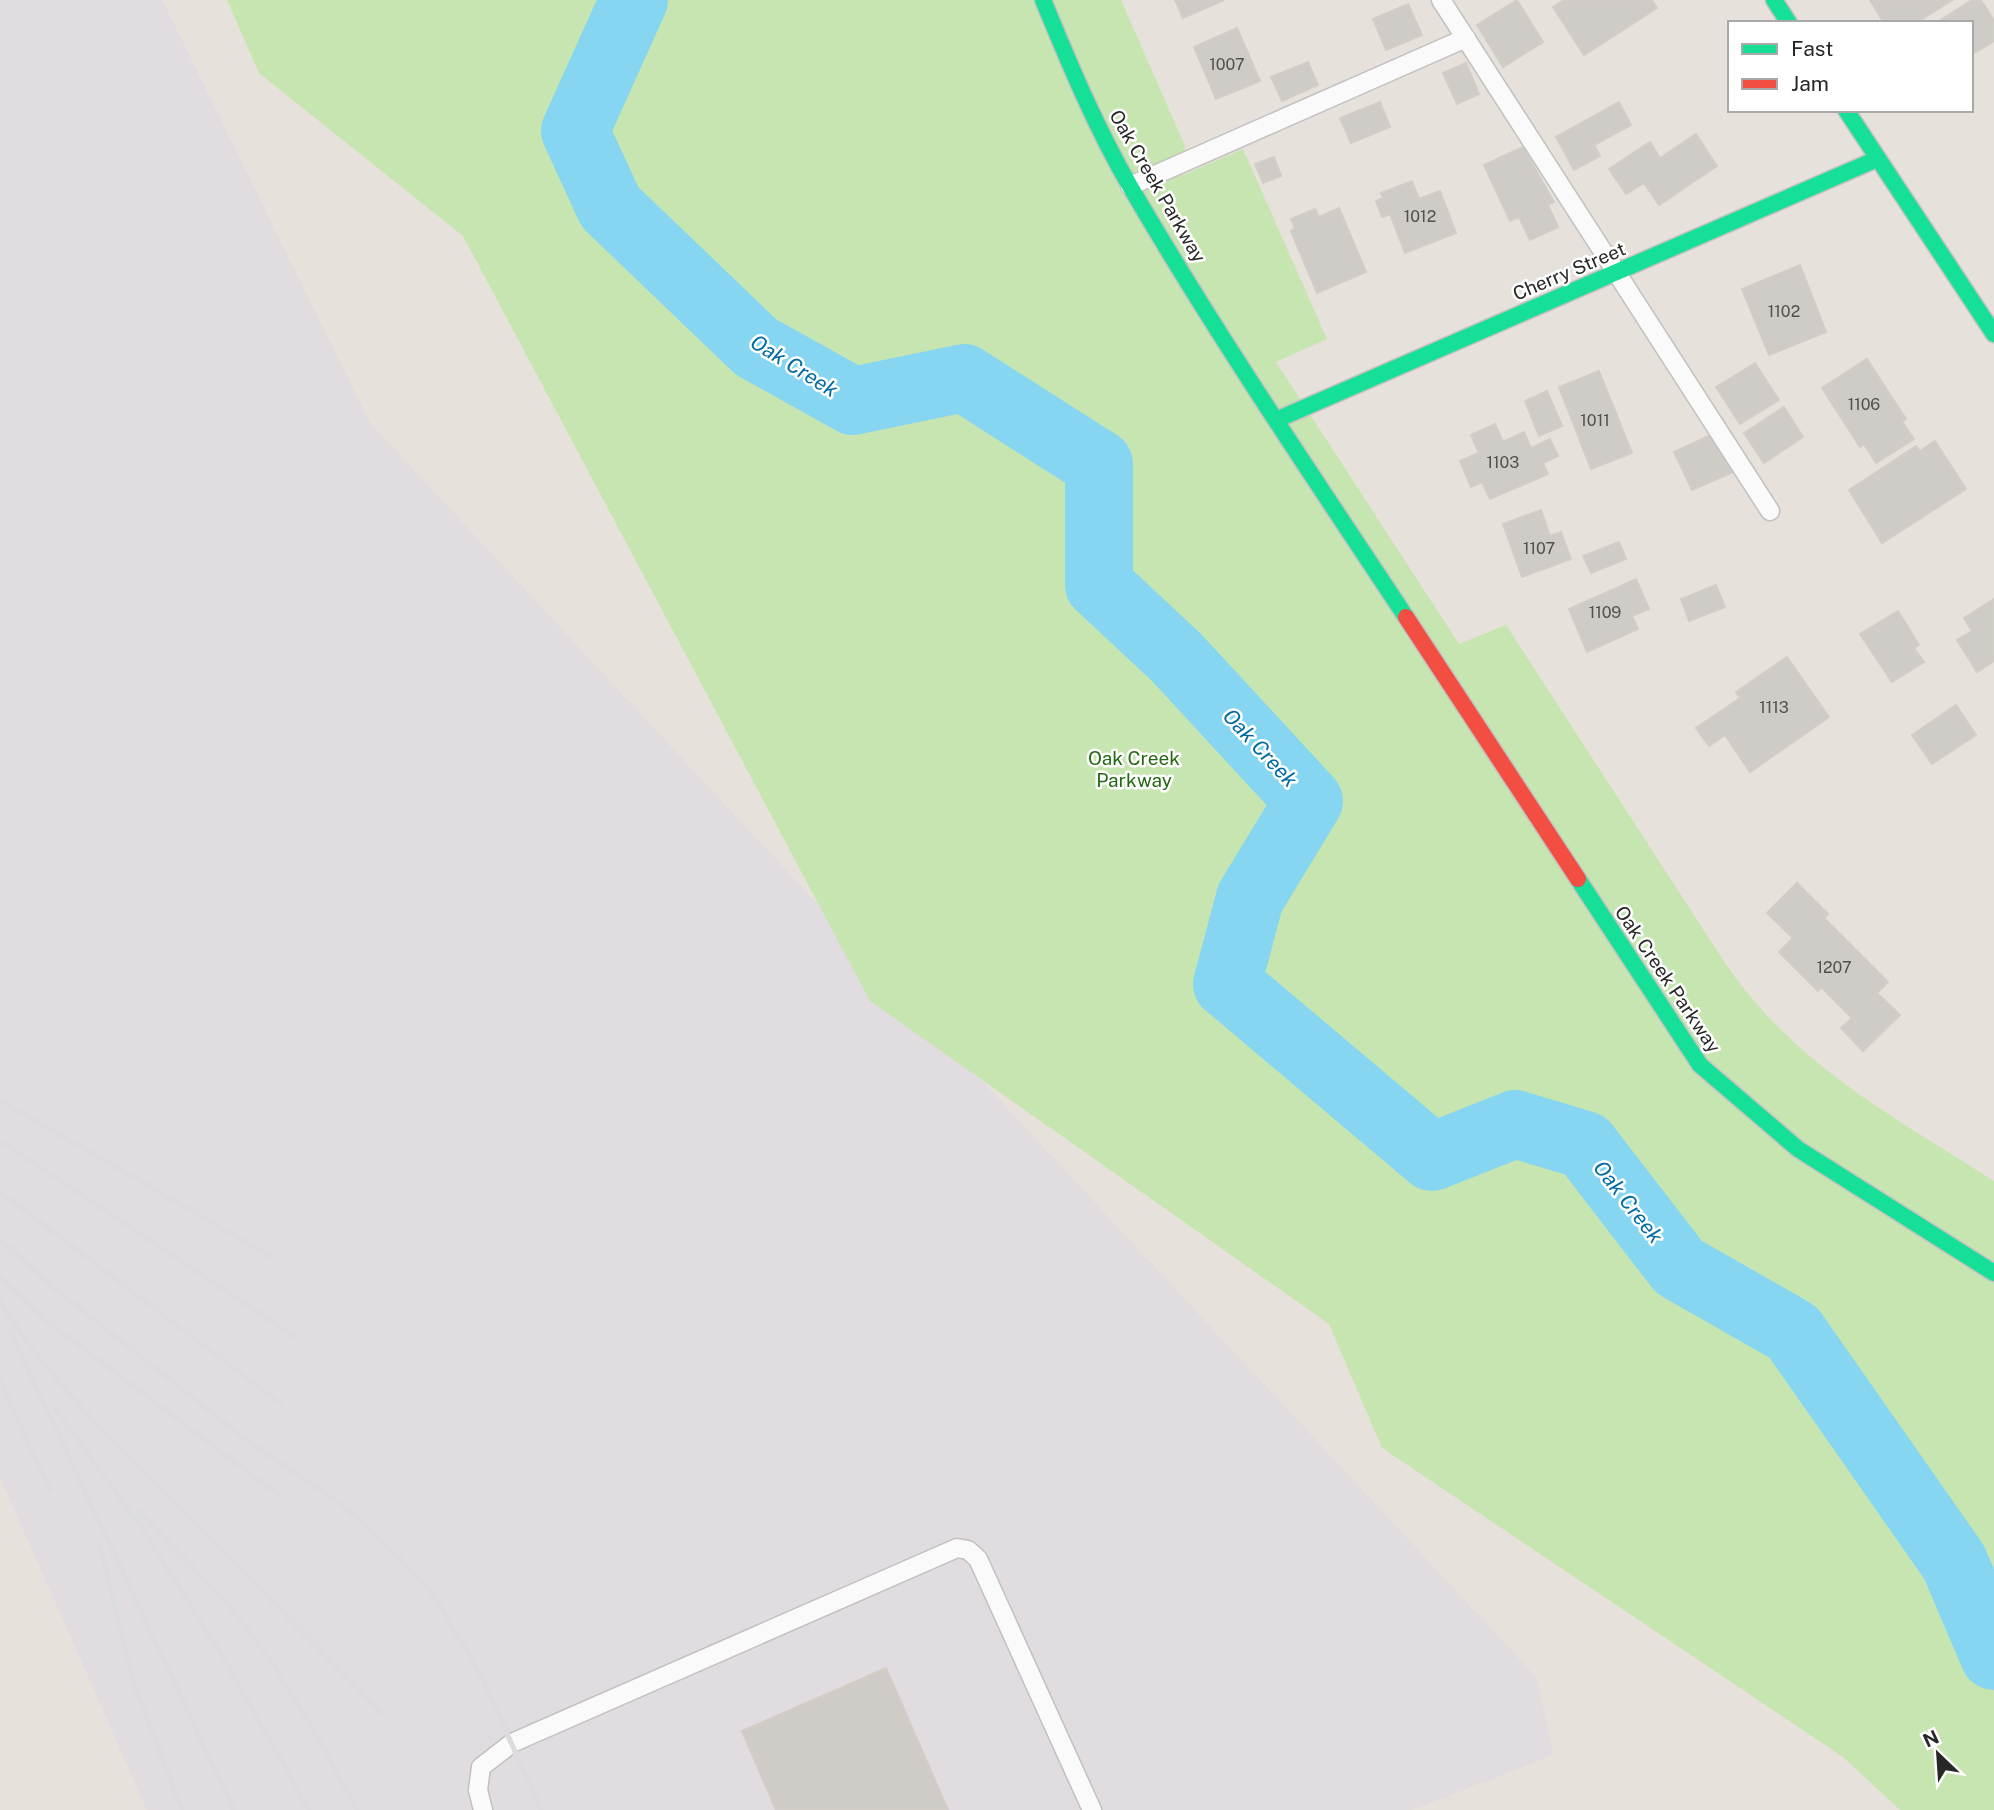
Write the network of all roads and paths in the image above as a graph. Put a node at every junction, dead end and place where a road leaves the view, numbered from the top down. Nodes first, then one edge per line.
1 (1044, 0) edge
2 (1441, 0) edge
3 (1774, 0) edge
4 (1788, 21) edge
5 (1466, 38) junction
6 (1847, 112) edge
7 (1877, 159) junction
8 (1130, 186) junction
9 (1619, 272) junction
10 (1994, 334) edge
11 (1276, 420) junction
12 (1770, 511) dead end
13 (1994, 1273) edge
14 (483, 1810) edge
15 (1092, 1810) edge

1 - 8 street, Oak Creek Parkway
2 - 5 lane
3 - 4 street
5 - 8 lane
5 - 9 lane
6 - 7 street
7 - 9 street, Cherry Street
7 - 10 street
8 - 11 street, Oak Creek Parkway
9 - 11 street, Cherry Street
9 - 12 lane
11 - 13 street, Oak Creek Parkway
14 - 15 lane

